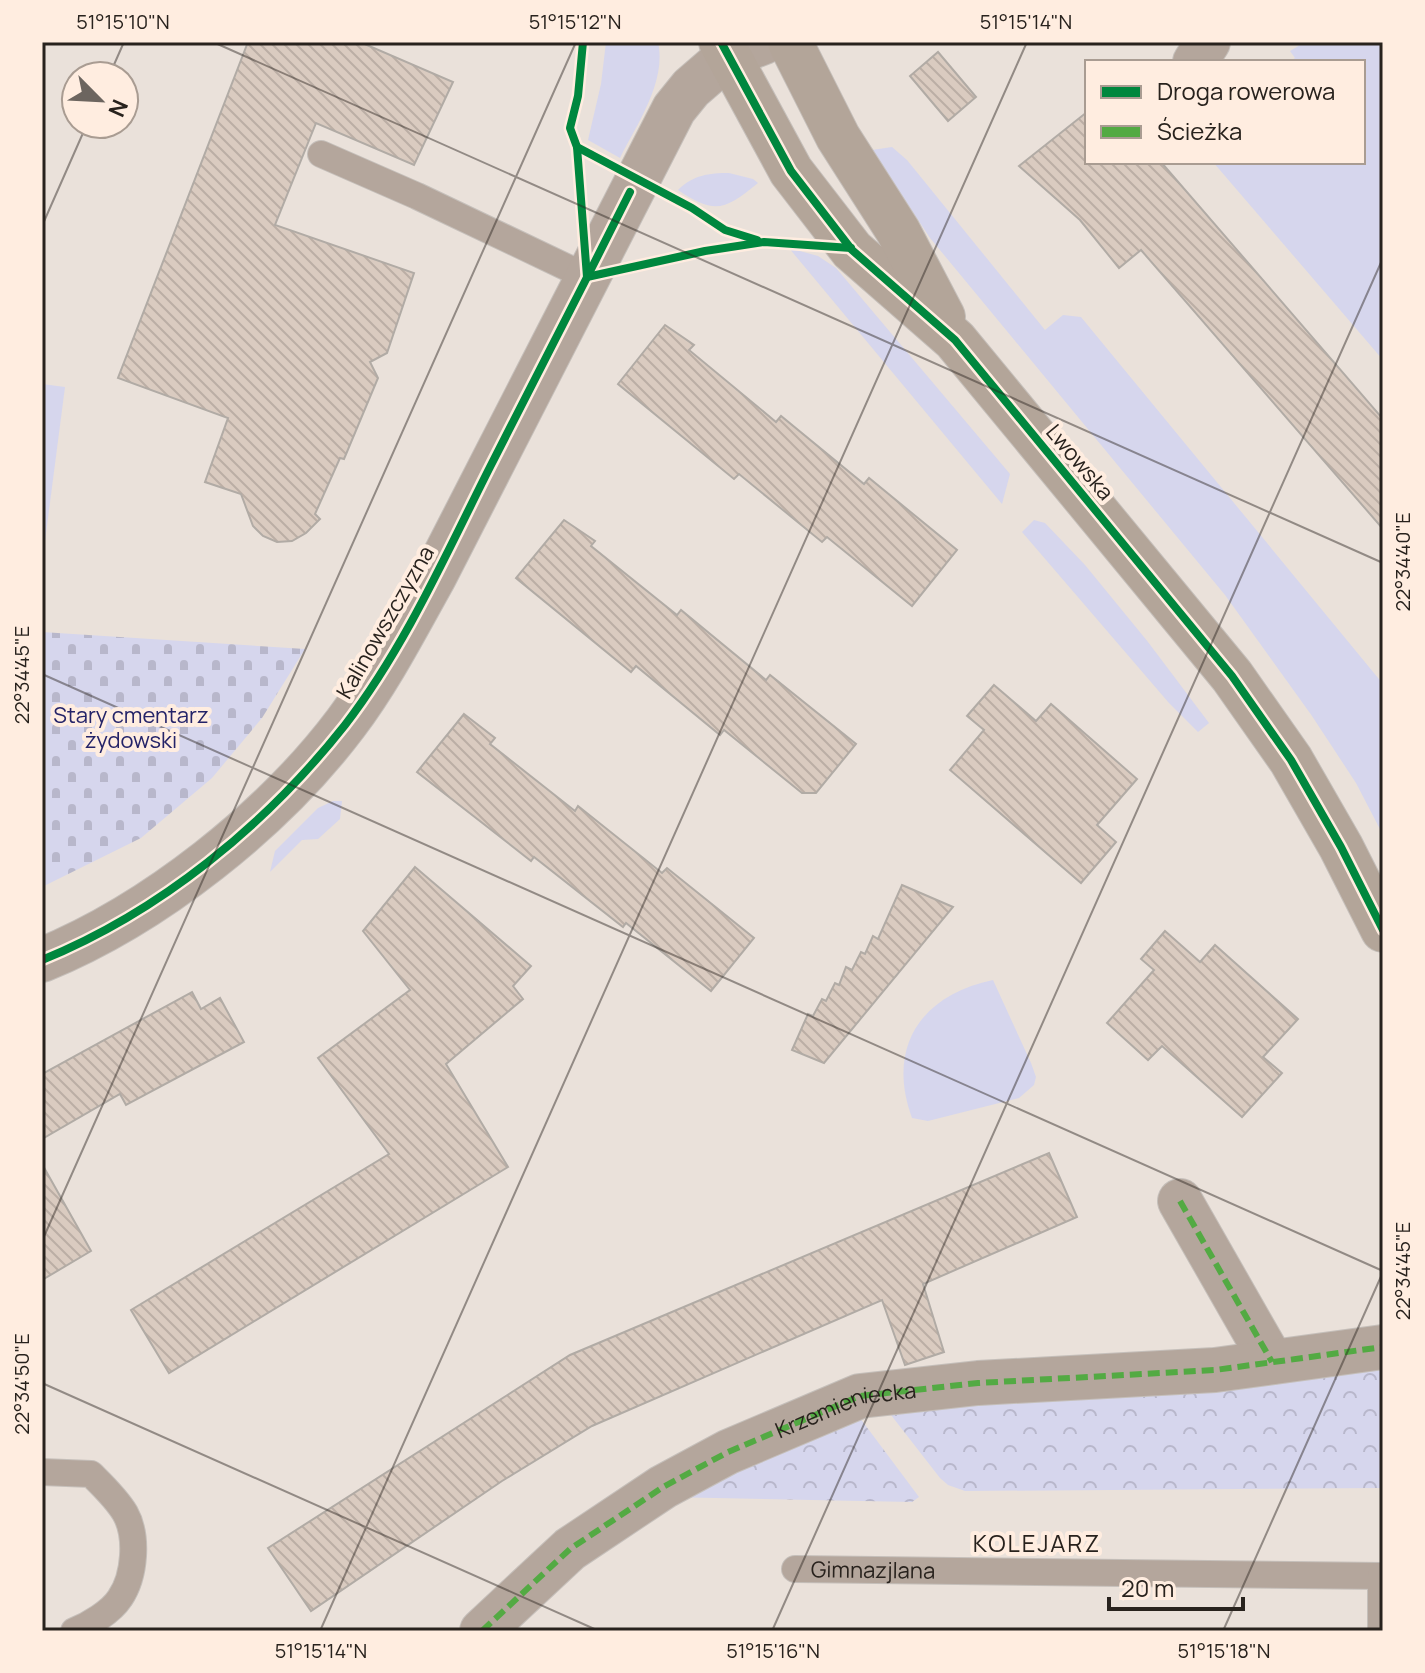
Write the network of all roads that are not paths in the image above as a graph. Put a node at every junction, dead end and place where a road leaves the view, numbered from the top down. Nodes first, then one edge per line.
1 (790, 42) edge
2 (1208, 42) edge
3 (738, 47) edge
4 (1196, 60) edge
5 (321, 154) dead end
6 (587, 277) junction
7 (955, 340) junction
8 (1383, 930) edge
9 (42, 960) edge
10 (1180, 1201) dead end
11 (1383, 1347) edge
12 (1272, 1362) junction
13 (42, 1472) edge
14 (795, 1569) dead end
15 (1382, 1576) edge
16 (74, 1631) edge
17 (482, 1631) edge
18 (1381, 1631) edge

1 - 7 street, Lwowska
2 - 4 street
3 - 6 street, Kalinowszczyzna
3 - 7 street, Lwowska
5 - 6 lane
6 - 9 street, Kalinowszczyzna
7 - 8 street, Lwowska
10 - 12 street
11 - 12 street, Krzemieniecka
12 - 17 street, Krzemieniecka
13 - 16 lane
14 - 15 lane, Gimnazjlana
15 - 18 lane

